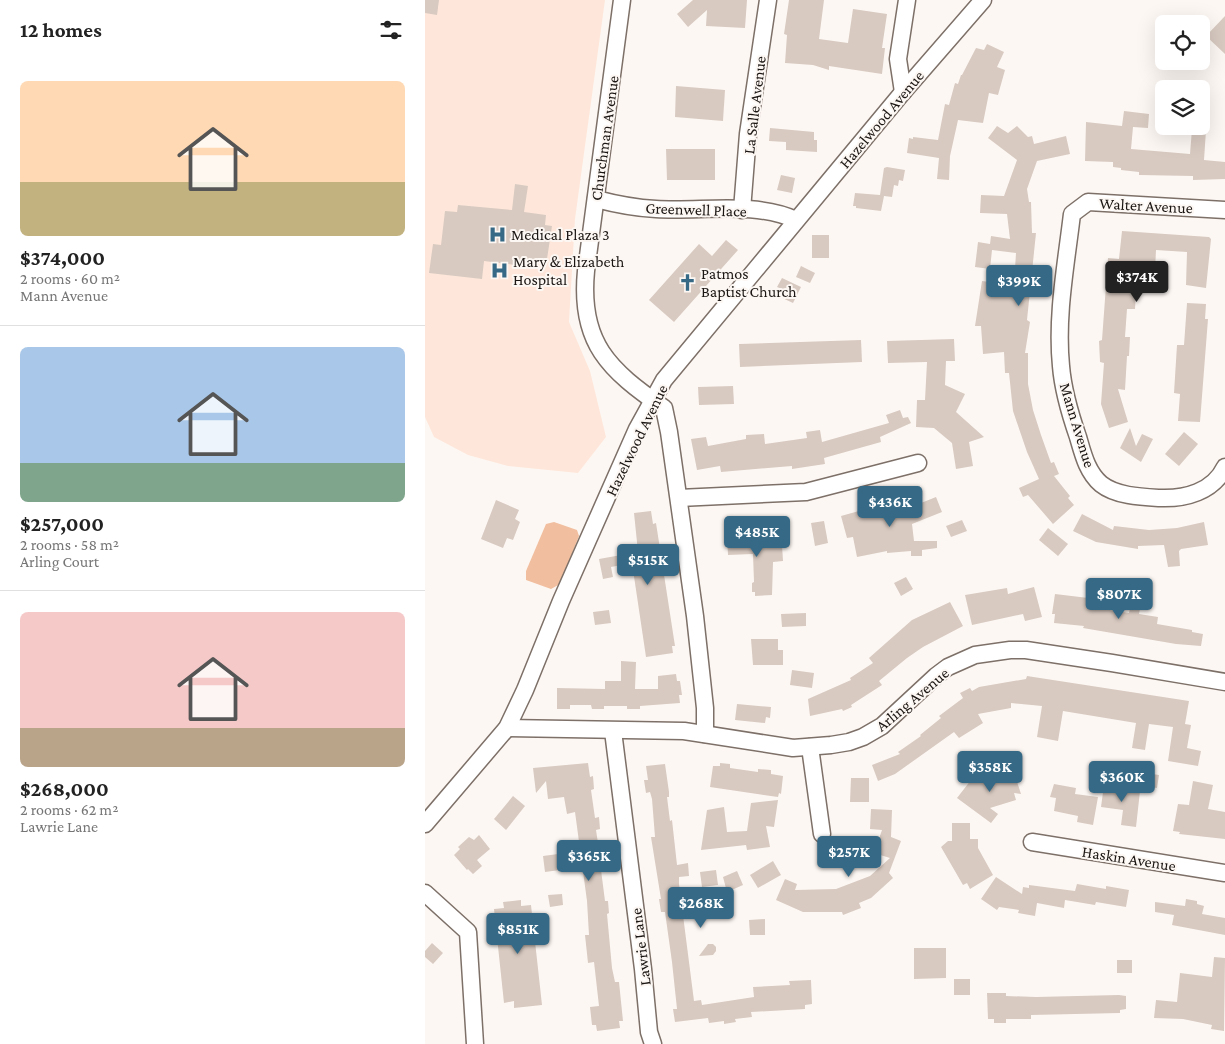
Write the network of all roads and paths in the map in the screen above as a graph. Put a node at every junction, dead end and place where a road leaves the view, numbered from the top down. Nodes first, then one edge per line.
1 (622, 0) edge
2 (768, 0) edge
3 (907, 0) edge
4 (983, 0) edge
5 (903, 92) junction
6 (596, 199) junction
7 (742, 210) junction
8 (1225, 210) edge
9 (1072, 214) joint
10 (796, 220) junction
11 (652, 400) junction
12 (918, 463) dead end
13 (1225, 468) edge
14 (679, 498) junction
15 (1225, 682) edge
16 (507, 728) junction
17 (613, 731) junction
18 (705, 734) junction
19 (810, 747) junction
20 (425, 824) edge
21 (822, 834) dead end
22 (1032, 842) dead end
23 (1225, 873) edge
24 (425, 893) edge
25 (475, 1044) edge
26 (653, 1044) edge

1 - 6 street, Churchman Avenue
2 - 7 street, La Salle Avenue
3 - 5 street
4 - 5 street, Hazelwood Avenue
5 - 10 street, Hazelwood Avenue
6 - 7 street, Greenwell Place
6 - 11 street, Churchman Avenue
7 - 10 street, Greenwell Place
8 - 9 street, Walter Avenue
9 - 13 street, Mann Avenue
10 - 11 street, Hazelwood Avenue
11 - 14 street, Churchman Avenue
11 - 16 street, Hazelwood Avenue
12 - 14 street
14 - 18 street, Churchman Avenue
15 - 19 street, Arling Avenue
16 - 17 street, Arling Avenue
16 - 20 street, Hazelwood Avenue
17 - 18 street, Arling Avenue
17 - 26 street, Lawrie Lane
18 - 19 street, Arling Avenue
19 - 21 street
22 - 23 street, Haskin Avenue
24 - 25 street

